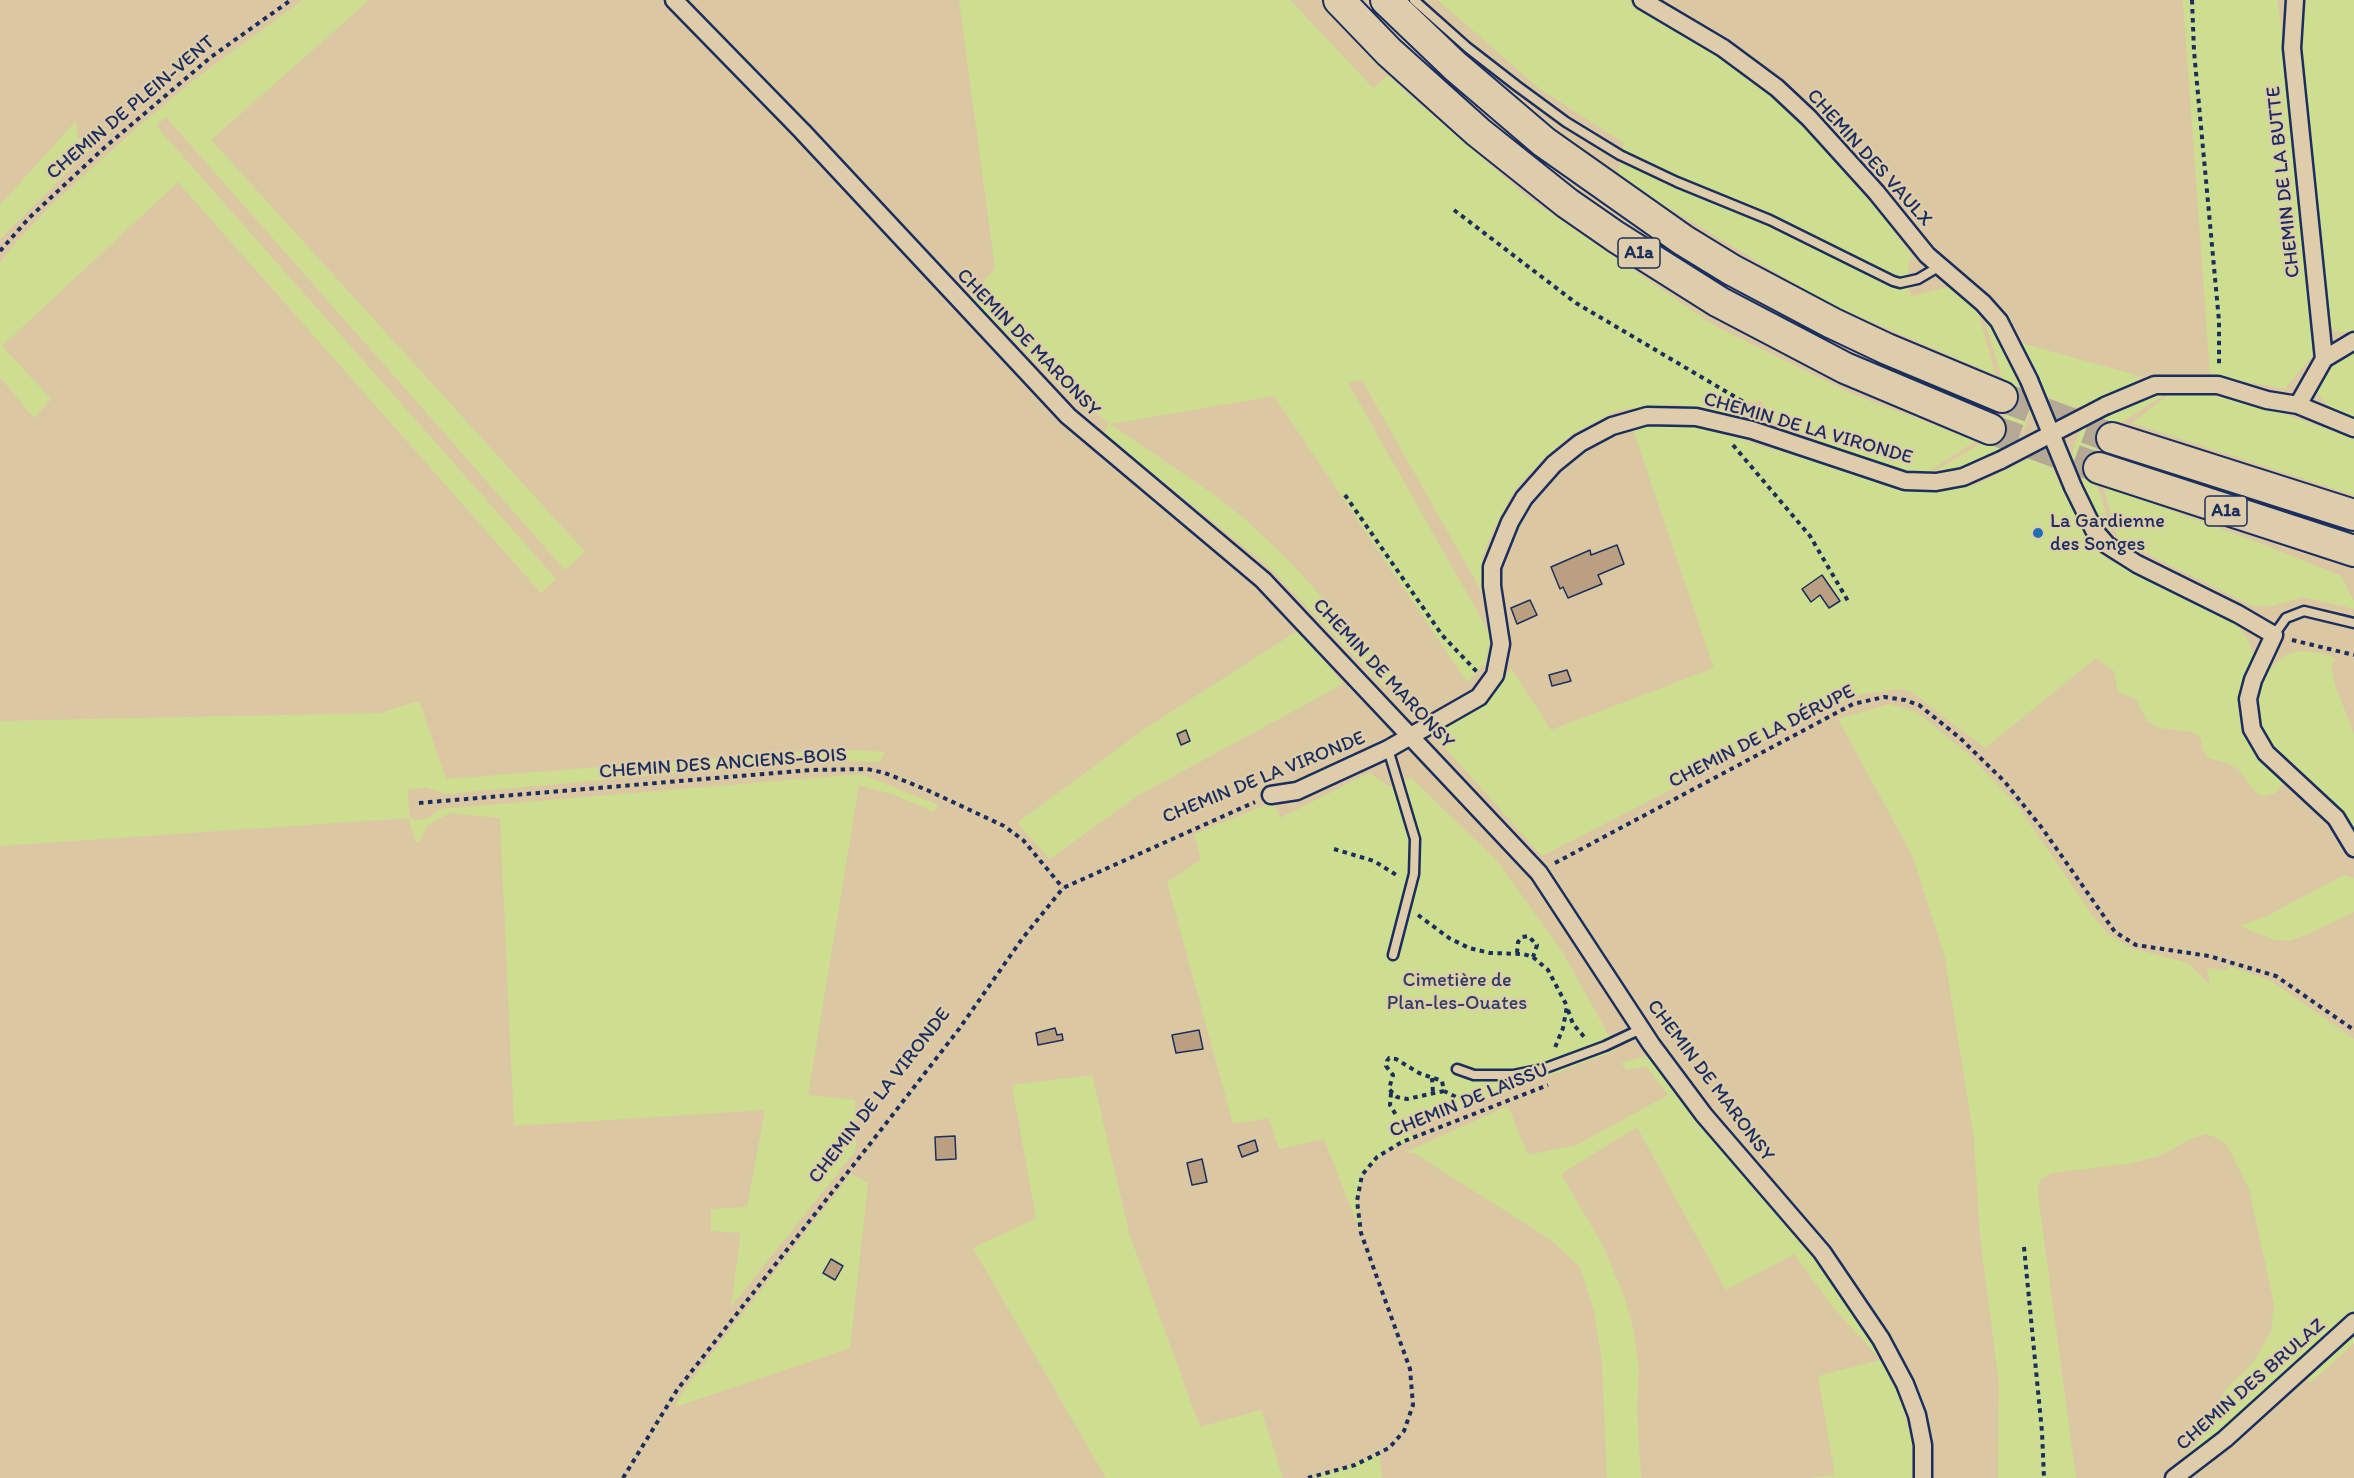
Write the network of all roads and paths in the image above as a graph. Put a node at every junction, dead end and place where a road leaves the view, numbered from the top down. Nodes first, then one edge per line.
1 (291, 0) edge
2 (674, 0) edge
3 (1339, 0) edge
4 (1386, 0) edge
5 (1414, 0) edge
6 (1642, 0) edge
7 (2193, 0) edge
8 (2295, 0) edge
9 (1454, 210) dead end
10 (0, 251) edge
11 (1940, 266) junction
12 (2354, 341) edge
13 (2324, 359) junction
14 (2218, 385) junction
15 (2002, 397) tunnel mouth
16 (1742, 401) dead end
17 (2298, 405) junction
18 (1715, 421) junction
19 (2354, 428) edge
20 (1990, 429) tunnel mouth
21 (2051, 434) junction
22 (2112, 438) tunnel mouth
23 (2099, 468) tunnel mouth
24 (1345, 495) dead end
25 (2354, 515) edge
26 (2354, 551) edge
27 (1848, 601) dead end
28 (2354, 623) edge
29 (2274, 635) junction
30 (2354, 655) edge
31 (1471, 663) dead end
32 (1413, 737) junction
33 (1388, 749) junction
34 (1271, 795) joint
35 (419, 803) dead end
36 (2354, 848) edge
37 (1334, 849) dead end
38 (1539, 873) junction
39 (1411, 885) junction
40 (1063, 888) junction
41 (1406, 905) junction
42 (1517, 953) junction
43 (1393, 955) dead end
44 (1533, 957) junction
45 (1567, 1006) junction
46 (1641, 1029) junction
47 (2354, 1030) edge
48 (1596, 1049) junction
49 (1543, 1069) junction
50 (1456, 1070) dead end
51 (1481, 1075) junction
52 (1432, 1077) junction
53 (1554, 1083) dead end
54 (1444, 1091) junction
55 (1391, 1093) junction
56 (1433, 1093) junction
57 (1396, 1115) dead end
58 (2024, 1247) dead end
59 (2354, 1322) edge
60 (623, 1478) edge
61 (1308, 1478) edge
62 (1923, 1478) edge
63 (2043, 1478) edge
64 (2174, 1478) edge

1 - 10 path, CHEMIN DE PLEIN-VENT
2 - 32 street, CHEMIN DE MARONSY
3 - 20 highway, A1a
4 - 15 highway, A1a
5 - 11 lane
6 - 11 street, CHEMIN DES VAULX
7 - 14 path
8 - 13 street, CHEMIN DE LA BUTTE
9 - 16 path
11 - 21 street, CHEMIN DES VAULX, bridge
12 - 13 street
13 - 17 street
14 - 17 street
14 - 21 street, CHEMIN DE LA VIRONDE, bridge
17 - 19 street
18 - 21 street, CHEMIN DE LA VIRONDE, bridge
18 - 27 path
18 - 32 street, CHEMIN DE LA VIRONDE
21 - 29 street, CHEMIN DES VAULX, bridge
22 - 25 highway, A1a
23 - 26 highway, A1a
24 - 31 path
28 - 29 lane
29 - 30 path
29 - 36 street
32 - 33 street, CHEMIN DE LA VIRONDE
32 - 38 street, CHEMIN DE MARONSY
33 - 34 street, CHEMIN DE LA VIRONDE
33 - 39 lane
34 - 40 path, CHEMIN DE LA VIRONDE
35 - 40 path, CHEMIN DES ANCIENS-BOIS
37 - 39 path
38 - 46 street, CHEMIN DE MARONSY
38 - 47 path, CHEMIN DE LA DÉRUPE
39 - 41 lane
40 - 60 path, CHEMIN DE LA VIRONDE
41 - 42 path
41 - 43 lane
42 - 44 path
42 - 44 path
44 - 45 path
45 - 48 path
45 - 49 path
46 - 48 lane
46 - 62 street, CHEMIN DE MARONSY
48 - 49 lane
49 - 51 lane
50 - 51 lane
51 - 54 path
52 - 54 path
52 - 55 path
52 - 56 path
53 - 61 path, CHEMIN DE LAISSU
54 - 56 path
55 - 56 path
55 - 57 path
58 - 63 path
59 - 64 street, CHEMIN DES BRULAZ

